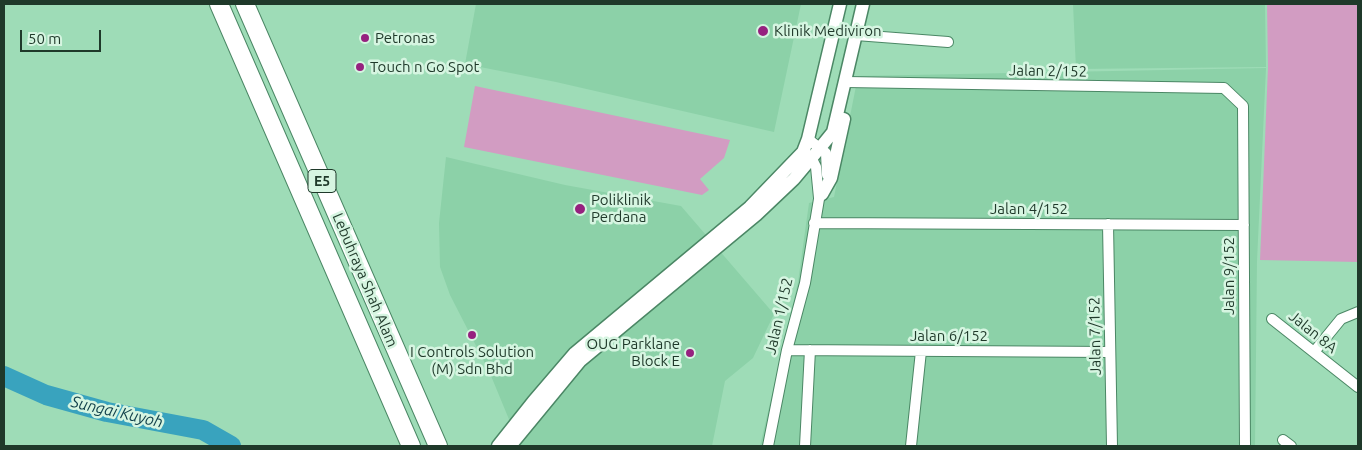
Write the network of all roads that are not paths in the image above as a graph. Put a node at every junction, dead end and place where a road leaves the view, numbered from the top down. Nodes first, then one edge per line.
1 (219, 4) edge
2 (245, 4) edge
3 (840, 4) edge
4 (863, 4) edge
5 (856, 35) junction
6 (948, 42) dead end
7 (846, 82) junction
8 (1243, 106) joint
9 (808, 139) junction
10 (820, 148) junction
11 (807, 156) junction
12 (821, 197) junction
13 (814, 222) junction
14 (1108, 224) junction
15 (1244, 226) junction
16 (1358, 312) edge
17 (1272, 318) dead end
18 (788, 350) junction
19 (810, 350) junction
20 (921, 350) junction
21 (1110, 352) junction
22 (1314, 352) junction
23 (1358, 387) edge
24 (530, 413) junction
25 (1282, 440) dead end
26 (412, 446) edge
27 (438, 446) edge
28 (498, 446) edge
29 (510, 446) edge
30 (768, 446) edge
31 (804, 446) edge
32 (912, 446) edge
33 (1112, 446) edge
34 (1246, 446) edge
35 (1291, 446) edge

1 - 26 highway, Lebuhraya Shah Alam / E5
2 - 27 highway, Lebuhraya Shah Alam / E5
3 - 9 street
4 - 5 street
5 - 6 street
5 - 7 street
7 - 8 street, Jalan 2/152
7 - 10 street
7 - 12 street
8 - 15 street, Jalan 9/152
9 - 10 street
9 - 11 street
10 - 11 street
10 - 12 street, Jalan 1/152
11 - 12 street
11 - 24 street
12 - 13 street, Jalan 1/152
13 - 14 street, Jalan 4/152
13 - 18 street, Jalan 1/152
14 - 15 street, Jalan 4/152
14 - 21 street, Jalan 7/152
15 - 34 street, Jalan 9/152
16 - 22 street
17 - 22 street, Jalan 8A
18 - 19 street, Jalan 6/152
18 - 30 street, Jalan 1/152
19 - 20 street, Jalan 6/152
19 - 31 street
20 - 21 street, Jalan 6/152
20 - 32 street
21 - 33 street, Jalan 7/152
22 - 23 street, Jalan 8A
24 - 28 street
24 - 29 street
25 - 35 street

